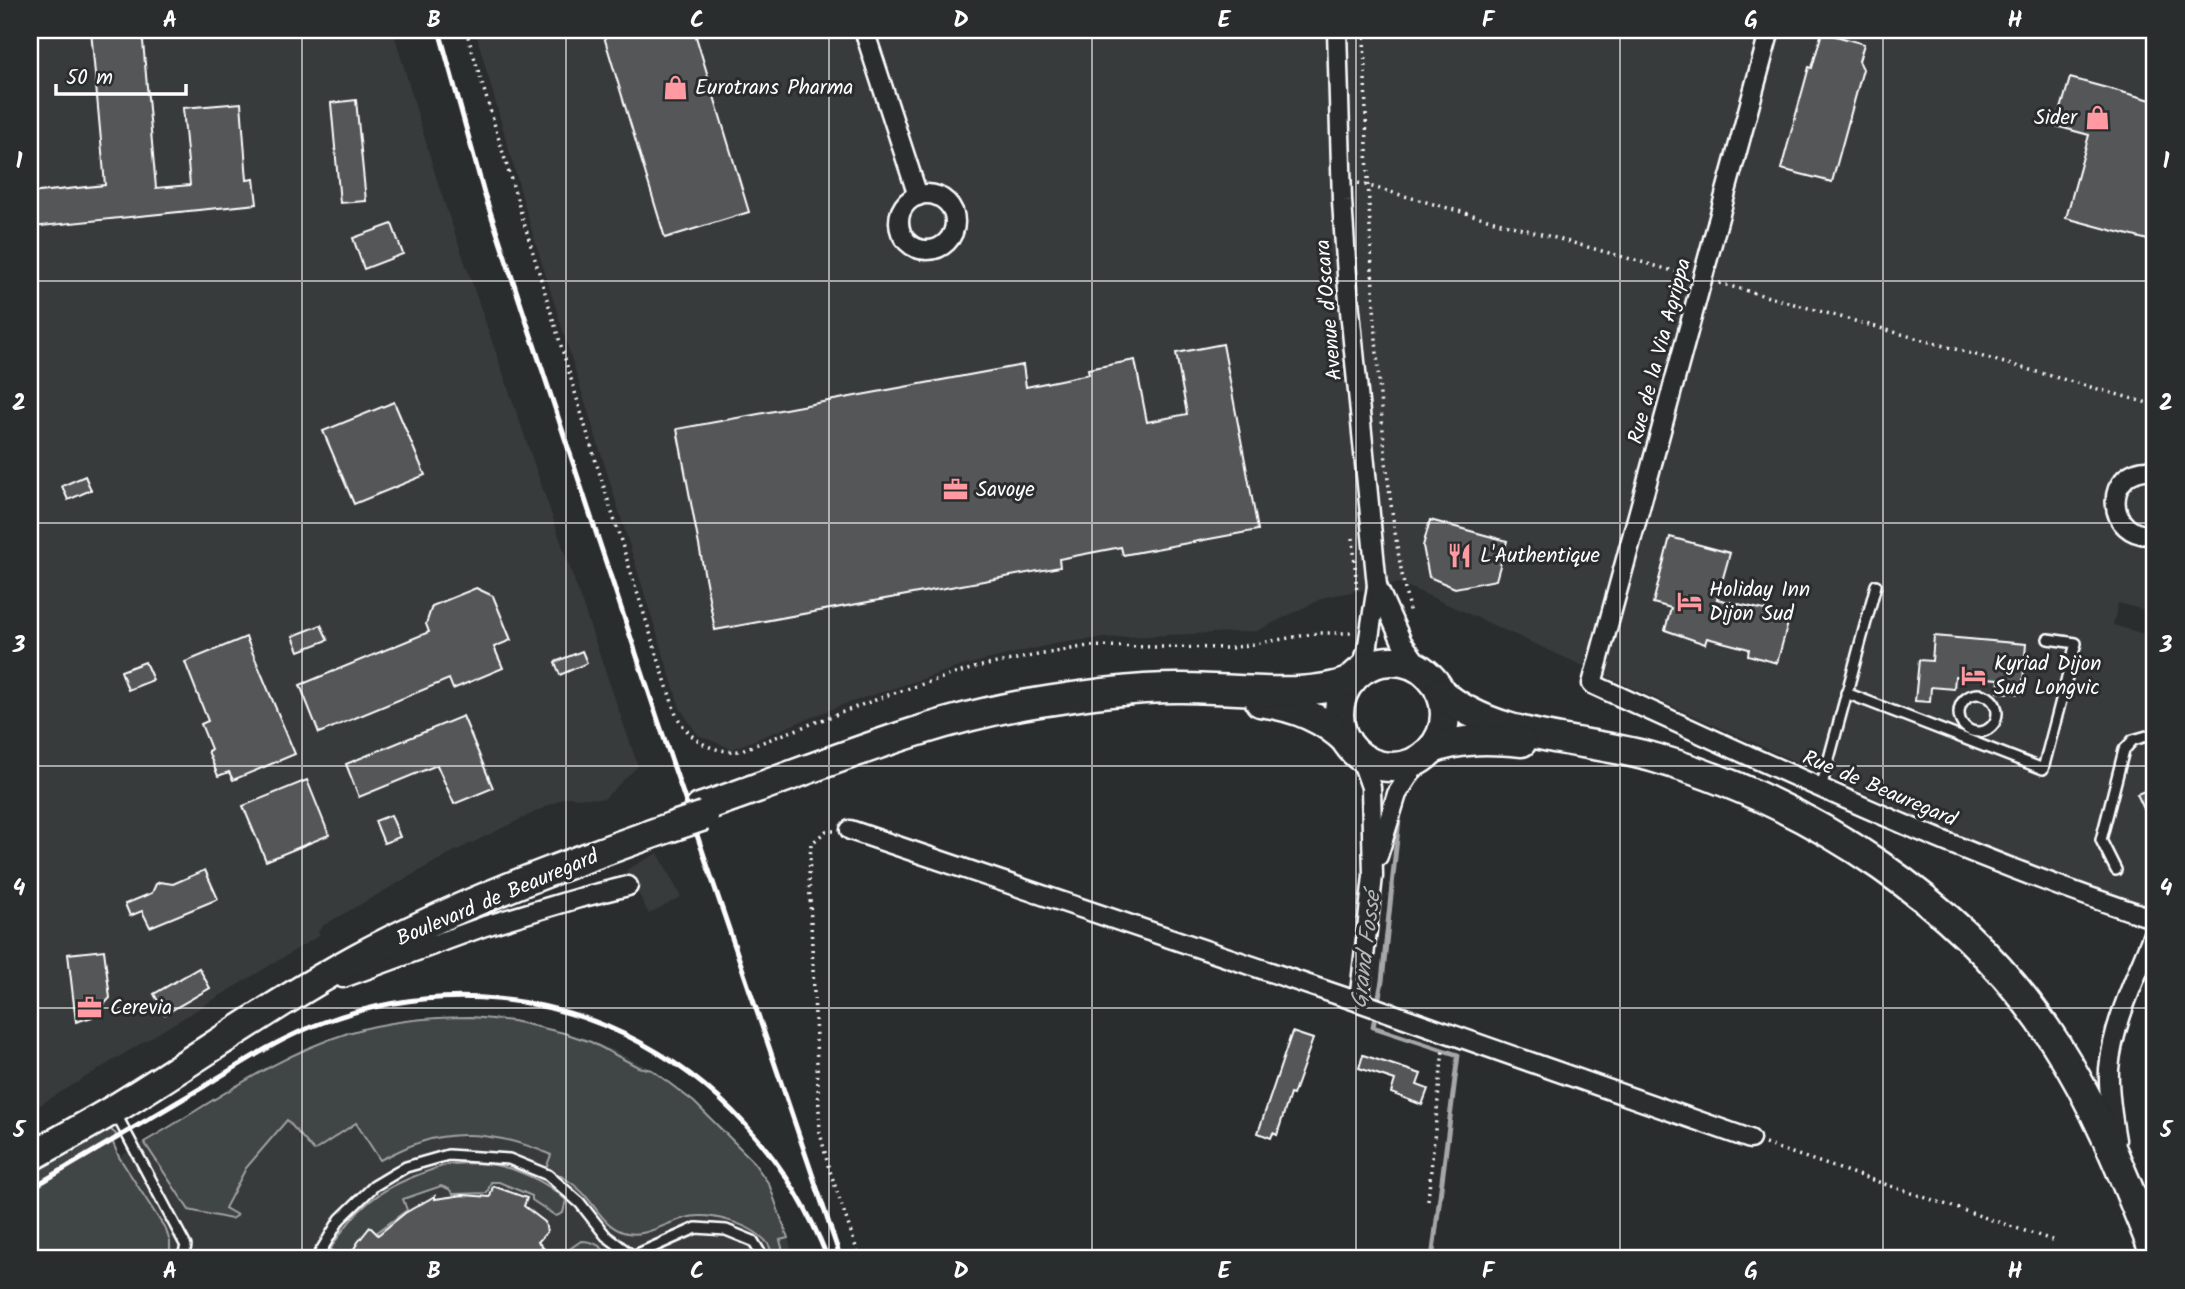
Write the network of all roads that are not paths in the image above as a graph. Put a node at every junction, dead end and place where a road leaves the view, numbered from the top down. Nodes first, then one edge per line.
1 (864, 30) edge
2 (1337, 30) edge
3 (1770, 30) edge
4 (918, 196) dead end
5 (2155, 470) edge
6 (2155, 534) edge
7 (1876, 585) dead end
8 (1377, 586) junction
9 (2048, 639) dead end
10 (1422, 670) junction
11 (1355, 676) junction
12 (1592, 684) joint
13 (1440, 692) junction
14 (1846, 692) junction
15 (1041, 706) junction
16 (1959, 714) junction
17 (1940, 729) junction
18 (1985, 731) junction
19 (2154, 734) edge
20 (1353, 748) junction
21 (1995, 751) junction
22 (1425, 755) junction
23 (1821, 788) junction
24 (669, 823) junction
25 (849, 830) road end
26 (2116, 870) dead end
27 (1373, 876) junction
28 (628, 886) dead end
29 (2155, 919) edge
30 (2155, 929) edge
31 (297, 993) junction
32 (1359, 1002) junction
33 (113, 1110) junction
34 (30, 1135) edge
35 (1750, 1139) road end
36 (30, 1157) edge
37 (2124, 1177) junction
38 (2155, 1254) edge
39 (631, 1258) edge
40 (182, 1259) edge
41 (316, 1259) edge
42 (764, 1259) edge
43 (2138, 1259) edge

1 - 4 street
2 - 8 street, Avenue d'Oscara
3 - 12 street, Rue de la Via Agrippa
5 - 6 street
7 - 14 lane
8 - 10 street, Avenue d'Oscara
8 - 11 street, Avenue d'Oscara
9 - 21 lane
10 - 11 main road
10 - 13 main road
11 - 15 main road
11 - 20 main road
12 - 23 street, Rue de Beauregard
13 - 22 main road
13 - 37 main road
14 - 17 lane
14 - 23 lane
15 - 20 main road
15 - 24 main road, Boulevard de Beauregard, bridge
16 - 17 lane
16 - 18 lane
16 - 18 lane
17 - 21 lane
18 - 21 lane
19 - 26 lane
20 - 22 main road
20 - 27 street
22 - 27 street
22 - 43 main road
23 - 29 street, Rue de Beauregard
24 - 31 main road, Boulevard de Beauregard
24 - 34 main road, Boulevard de Beauregard
25 - 32 street
27 - 32 street
28 - 31 street
30 - 37 street
31 - 33 main road, Boulevard de Beauregard
32 - 35 street
33 - 36 main road, Boulevard de Beauregard
33 - 40 lane
37 - 38 main road
39 - 41 lane
39 - 42 lane

